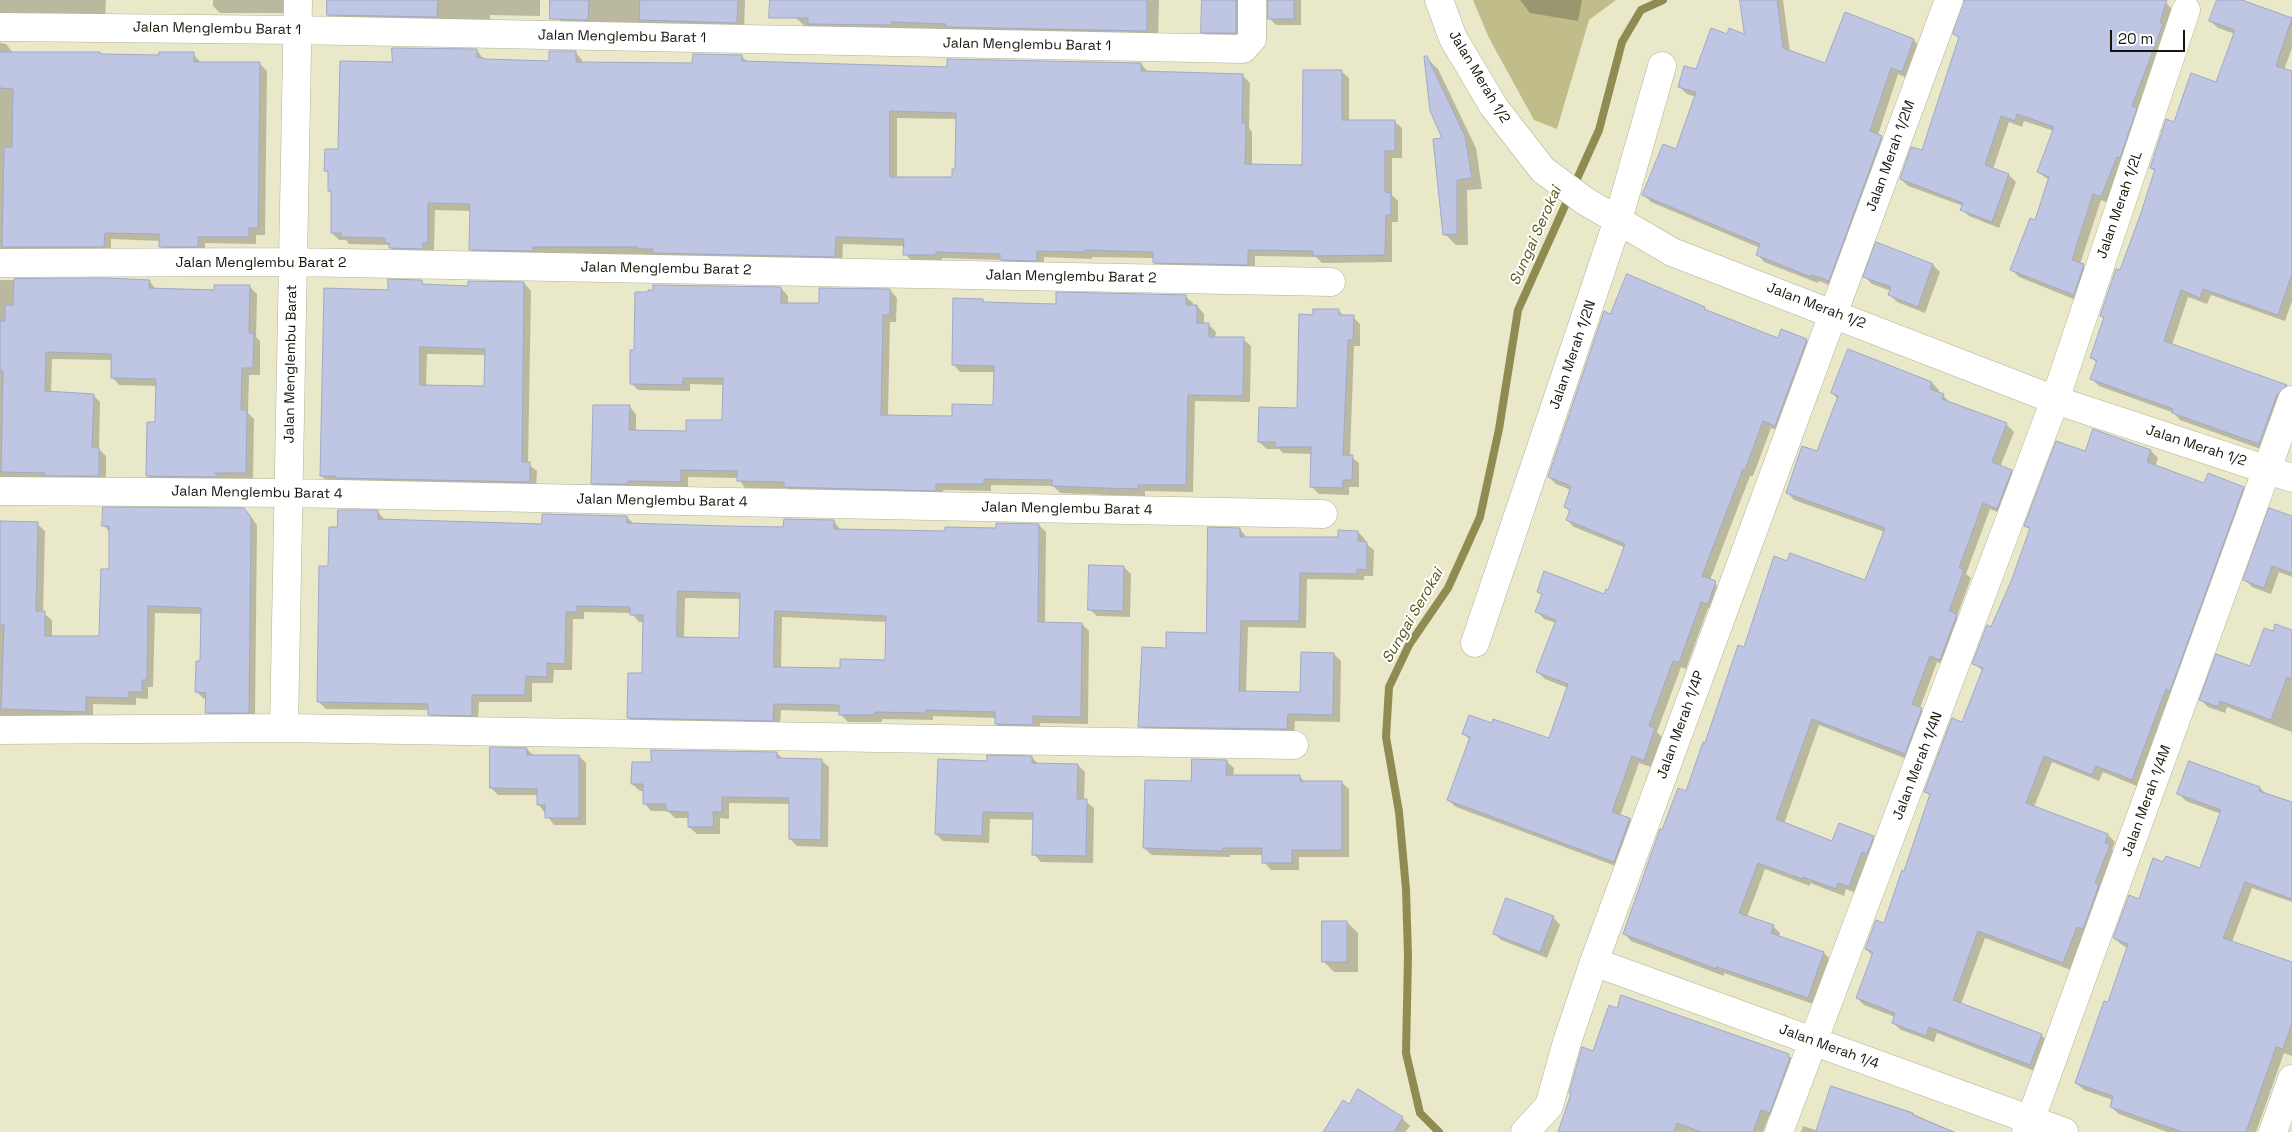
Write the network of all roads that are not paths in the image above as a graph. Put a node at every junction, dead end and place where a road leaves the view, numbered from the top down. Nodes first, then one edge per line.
1 (298, 0) edge
2 (1252, 0) edge
3 (1439, 0) edge
4 (1949, 0) edge
5 (2186, 10) dead end
6 (0, 27) edge
7 (298, 30) junction
8 (1662, 66) dead end
9 (1618, 220) junction
10 (292, 262) junction
11 (0, 263) edge
12 (1331, 282) dead end
13 (1833, 312) junction
14 (2055, 400) junction
15 (2292, 400) edge
16 (2280, 474) edge
17 (0, 491) edge
18 (289, 493) junction
19 (1323, 514) dead end
20 (1475, 643) dead end
21 (284, 728) junction
22 (0, 730) edge
23 (1294, 746) dead end
24 (1594, 962) junction
25 (1814, 1042) junction
26 (2292, 1079) edge
27 (2029, 1126) edge
28 (1525, 1132) edge
29 (1779, 1132) edge
30 (2064, 1132) edge
31 (2273, 1132) edge

1 - 7 street, Jalan Menglembu Barat
2 - 7 street, Jalan Menglembu Barat 1
3 - 9 street, Jalan Merah 1/2
4 - 13 street, Jalan Merah 1/2M
5 - 14 street, Jalan Merah 1/2L
6 - 7 street, Jalan Menglembu Barat 1
7 - 10 street, Jalan Menglembu Barat
8 - 9 street, Jalan Merah 1/2N
9 - 13 street, Jalan Merah 1/2
9 - 20 street, Jalan Merah 1/2N
10 - 11 street, Jalan Menglembu Barat 2
10 - 12 street, Jalan Menglembu Barat 2
10 - 18 street, Jalan Menglembu Barat
13 - 14 street, Jalan Merah 1/2
13 - 24 street, Jalan Merah 1/4P
14 - 16 street, Jalan Merah 1/2
14 - 25 street, Jalan Merah 1/4N
15 - 16 street, Jalan Merah 1/4M
16 - 27 street, Jalan Merah 1/4M
17 - 18 street, Jalan Menglembu Barat 4
18 - 19 street, Jalan Menglembu Barat 4
18 - 21 street, Jalan Menglembu Barat
21 - 22 street
21 - 23 street
24 - 25 street, Jalan Merah 1/4
24 - 28 street, Jalan Merah 1/4P
25 - 27 street, Jalan Merah 1/4
25 - 29 street, Jalan Merah 1/4N
26 - 31 street
27 - 30 street, Jalan Merah 1/4

